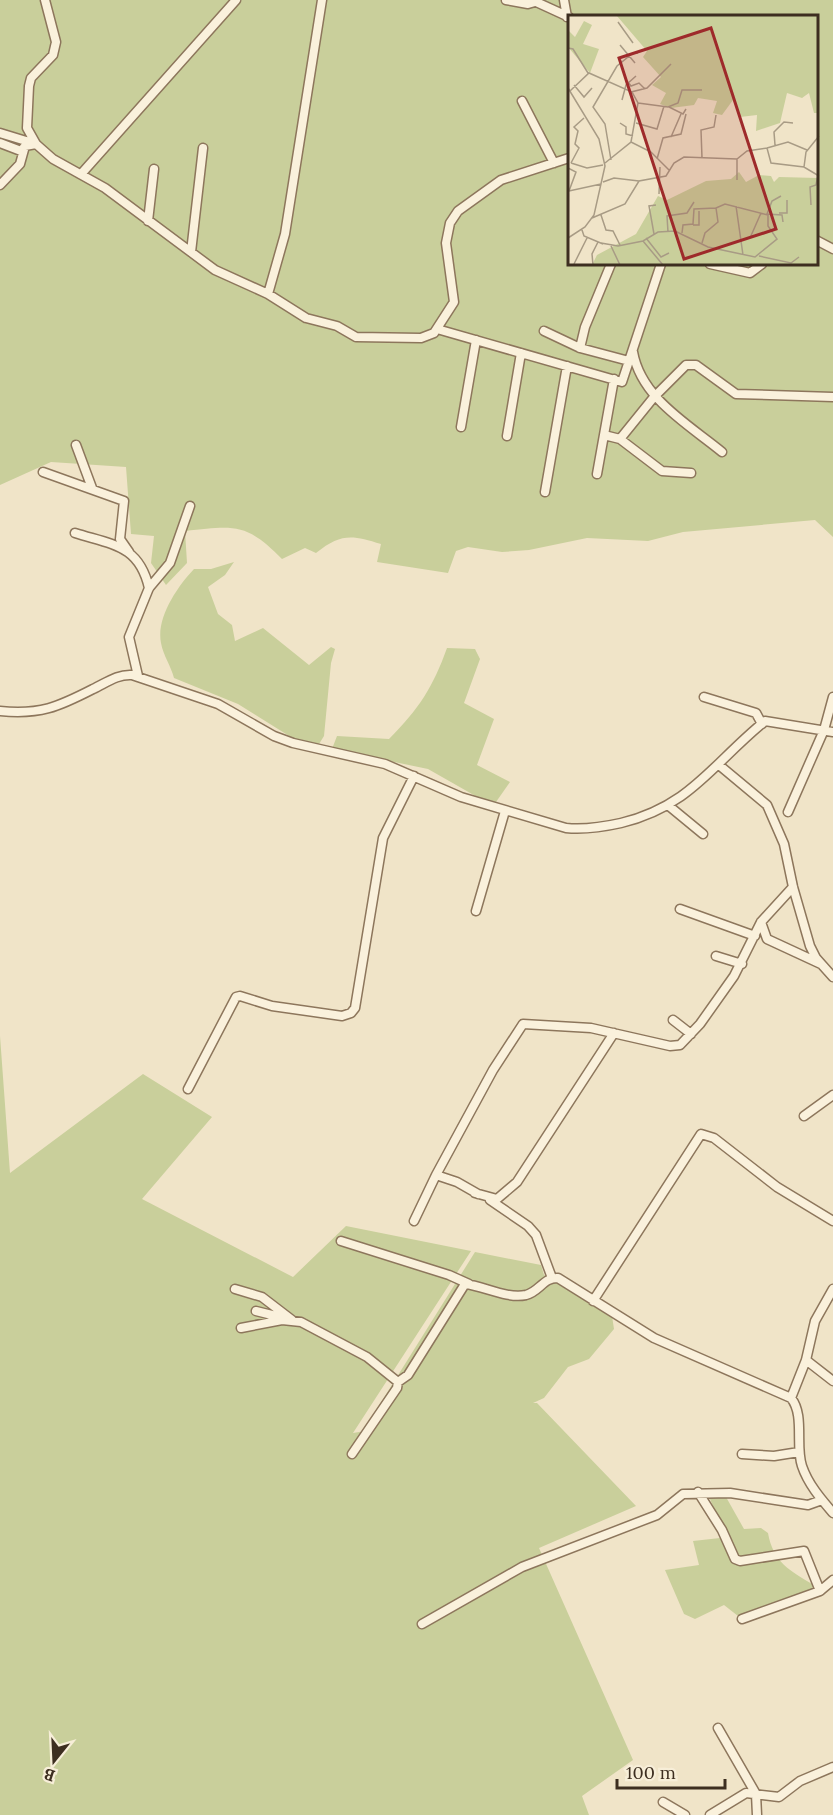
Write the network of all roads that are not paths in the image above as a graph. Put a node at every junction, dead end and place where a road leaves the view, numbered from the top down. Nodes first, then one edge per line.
1 (45, 0) edge
2 (236, 0) edge
3 (322, 0) edge
4 (506, 0) edge
5 (564, 0) edge
6 (533, 1) edge
7 (568, 17) edge
8 (522, 101) dead end
9 (0, 133) edge
10 (0, 143) edge
11 (36, 144) junction
12 (25, 146) junction
13 (203, 148) dead end
14 (568, 158) edge
15 (554, 163) junction
16 (154, 169) dead end
17 (82, 173) junction
18 (0, 185) edge
19 (148, 221) junction
20 (818, 241) edge
21 (833, 249) edge
22 (190, 252) junction
23 (610, 266) edge
24 (660, 266) edge
25 (719, 266) edge
26 (759, 266) edge
27 (268, 294) junction
28 (437, 328) junction
29 (544, 331) dead end
30 (476, 340) junction
31 (580, 348) junction
32 (633, 348) junction
33 (521, 353) junction
34 (628, 362) junction
35 (567, 366) junction
36 (614, 379) junction
37 (654, 397) junction
38 (833, 397) edge
39 (461, 427) dead end
40 (604, 435) junction
41 (507, 436) dead end
42 (620, 440) junction
43 (74, 447) dead end
44 (722, 452) dead end
45 (43, 472) dead end
46 (691, 473) dead end
47 (597, 474) dead end
48 (92, 488) junction
49 (545, 492) dead end
50 (190, 506) dead end
51 (75, 533) dead end
52 (129, 552) junction
53 (149, 588) junction
54 (138, 676) junction
55 (704, 697) dead end
56 (833, 697) edge
57 (0, 711) edge
58 (762, 724) junction
59 (828, 731) edge
60 (719, 765) junction
61 (414, 776) junction
62 (669, 806) junction
63 (505, 811) junction
64 (788, 812) dead end
65 (703, 834) dead end
66 (793, 887) junction
67 (680, 909) dead end
68 (476, 911) dead end
69 (761, 922) junction
70 (755, 936) junction
71 (716, 956) dead end
72 (741, 964) junction
73 (821, 964) junction
74 (833, 976) edge
75 (673, 1020) dead end
76 (614, 1033) junction
77 (691, 1034) junction
78 (188, 1089) dead end
79 (833, 1095) edge
80 (804, 1116) dead end
81 (436, 1175) junction
82 (475, 1193) junction
83 (414, 1221) dead end
84 (833, 1221) edge
85 (341, 1241) dead end
86 (552, 1278) junction
87 (469, 1284) junction
88 (235, 1289) dead end
89 (833, 1289) edge
90 (593, 1301) junction
91 (256, 1311) dead end
92 (292, 1320) junction
93 (241, 1328) dead end
94 (806, 1360) junction
95 (833, 1381) edge
96 (398, 1382) junction
97 (791, 1398) junction
98 (799, 1452) junction
99 (352, 1454) dead end
100 (742, 1454) dead end
101 (698, 1492) junction
102 (822, 1500) junction
103 (833, 1513) edge
104 (833, 1580) edge
105 (820, 1591) junction
106 (742, 1619) dead end
107 (422, 1624) dead end
108 (718, 1728) dead end
109 (833, 1767) edge
110 (756, 1794) junction
111 (663, 1802) dead end
112 (685, 1815) edge
113 (710, 1815) edge
114 (757, 1815) edge

1 - 11 street
2 - 17 street
3 - 27 street
4 - 6 street
5 - 7 street
6 - 7 street
8 - 15 street
9 - 11 street
10 - 12 street
11 - 12 street
11 - 17 street
12 - 18 street
13 - 22 street
14 - 15 street
15 - 28 street
16 - 19 street
17 - 19 street
19 - 22 street
20 - 21 street
22 - 27 street
23 - 31 street
24 - 32 street
25 - 26 street
27 - 28 street
28 - 30 street
29 - 31 street
30 - 33 street
30 - 39 street
31 - 34 street
32 - 34 street
32 - 37 street
33 - 35 street
33 - 41 street
34 - 36 street
35 - 36 street
35 - 49 street
36 - 40 street
37 - 38 street
37 - 42 street
37 - 44 street
40 - 42 street
40 - 47 street
42 - 46 street
43 - 48 street
45 - 48 street
48 - 52 street
50 - 53 street
51 - 52 street
52 - 53 street
53 - 54 street
54 - 57 street
54 - 61 street
55 - 58 street
56 - 59 street
58 - 59 street
58 - 60 street
59 - 64 street
60 - 62 street
60 - 66 street
61 - 63 street
61 - 78 street
62 - 63 street
62 - 65 street
63 - 68 street
66 - 69 street
66 - 73 street
67 - 70 street
69 - 70 street
69 - 73 street
70 - 72 street
71 - 72 street
72 - 77 street
73 - 74 street
75 - 77 street
76 - 77 street
76 - 81 street
76 - 82 street
79 - 80 street
81 - 82 street
81 - 83 street
82 - 86 street
84 - 90 street
85 - 87 street
86 - 87 street
86 - 90 street
87 - 96 street
88 - 92 street
89 - 94 street
90 - 97 street
91 - 92 street
92 - 93 street
92 - 96 street
94 - 95 street
94 - 97 street
96 - 99 street
97 - 98 street
98 - 100 street
98 - 102 street
101 - 102 street
101 - 105 street
101 - 107 street
102 - 103 street
104 - 105 street
105 - 106 street
108 - 110 street
109 - 110 street
110 - 113 street
110 - 114 street
111 - 112 street

